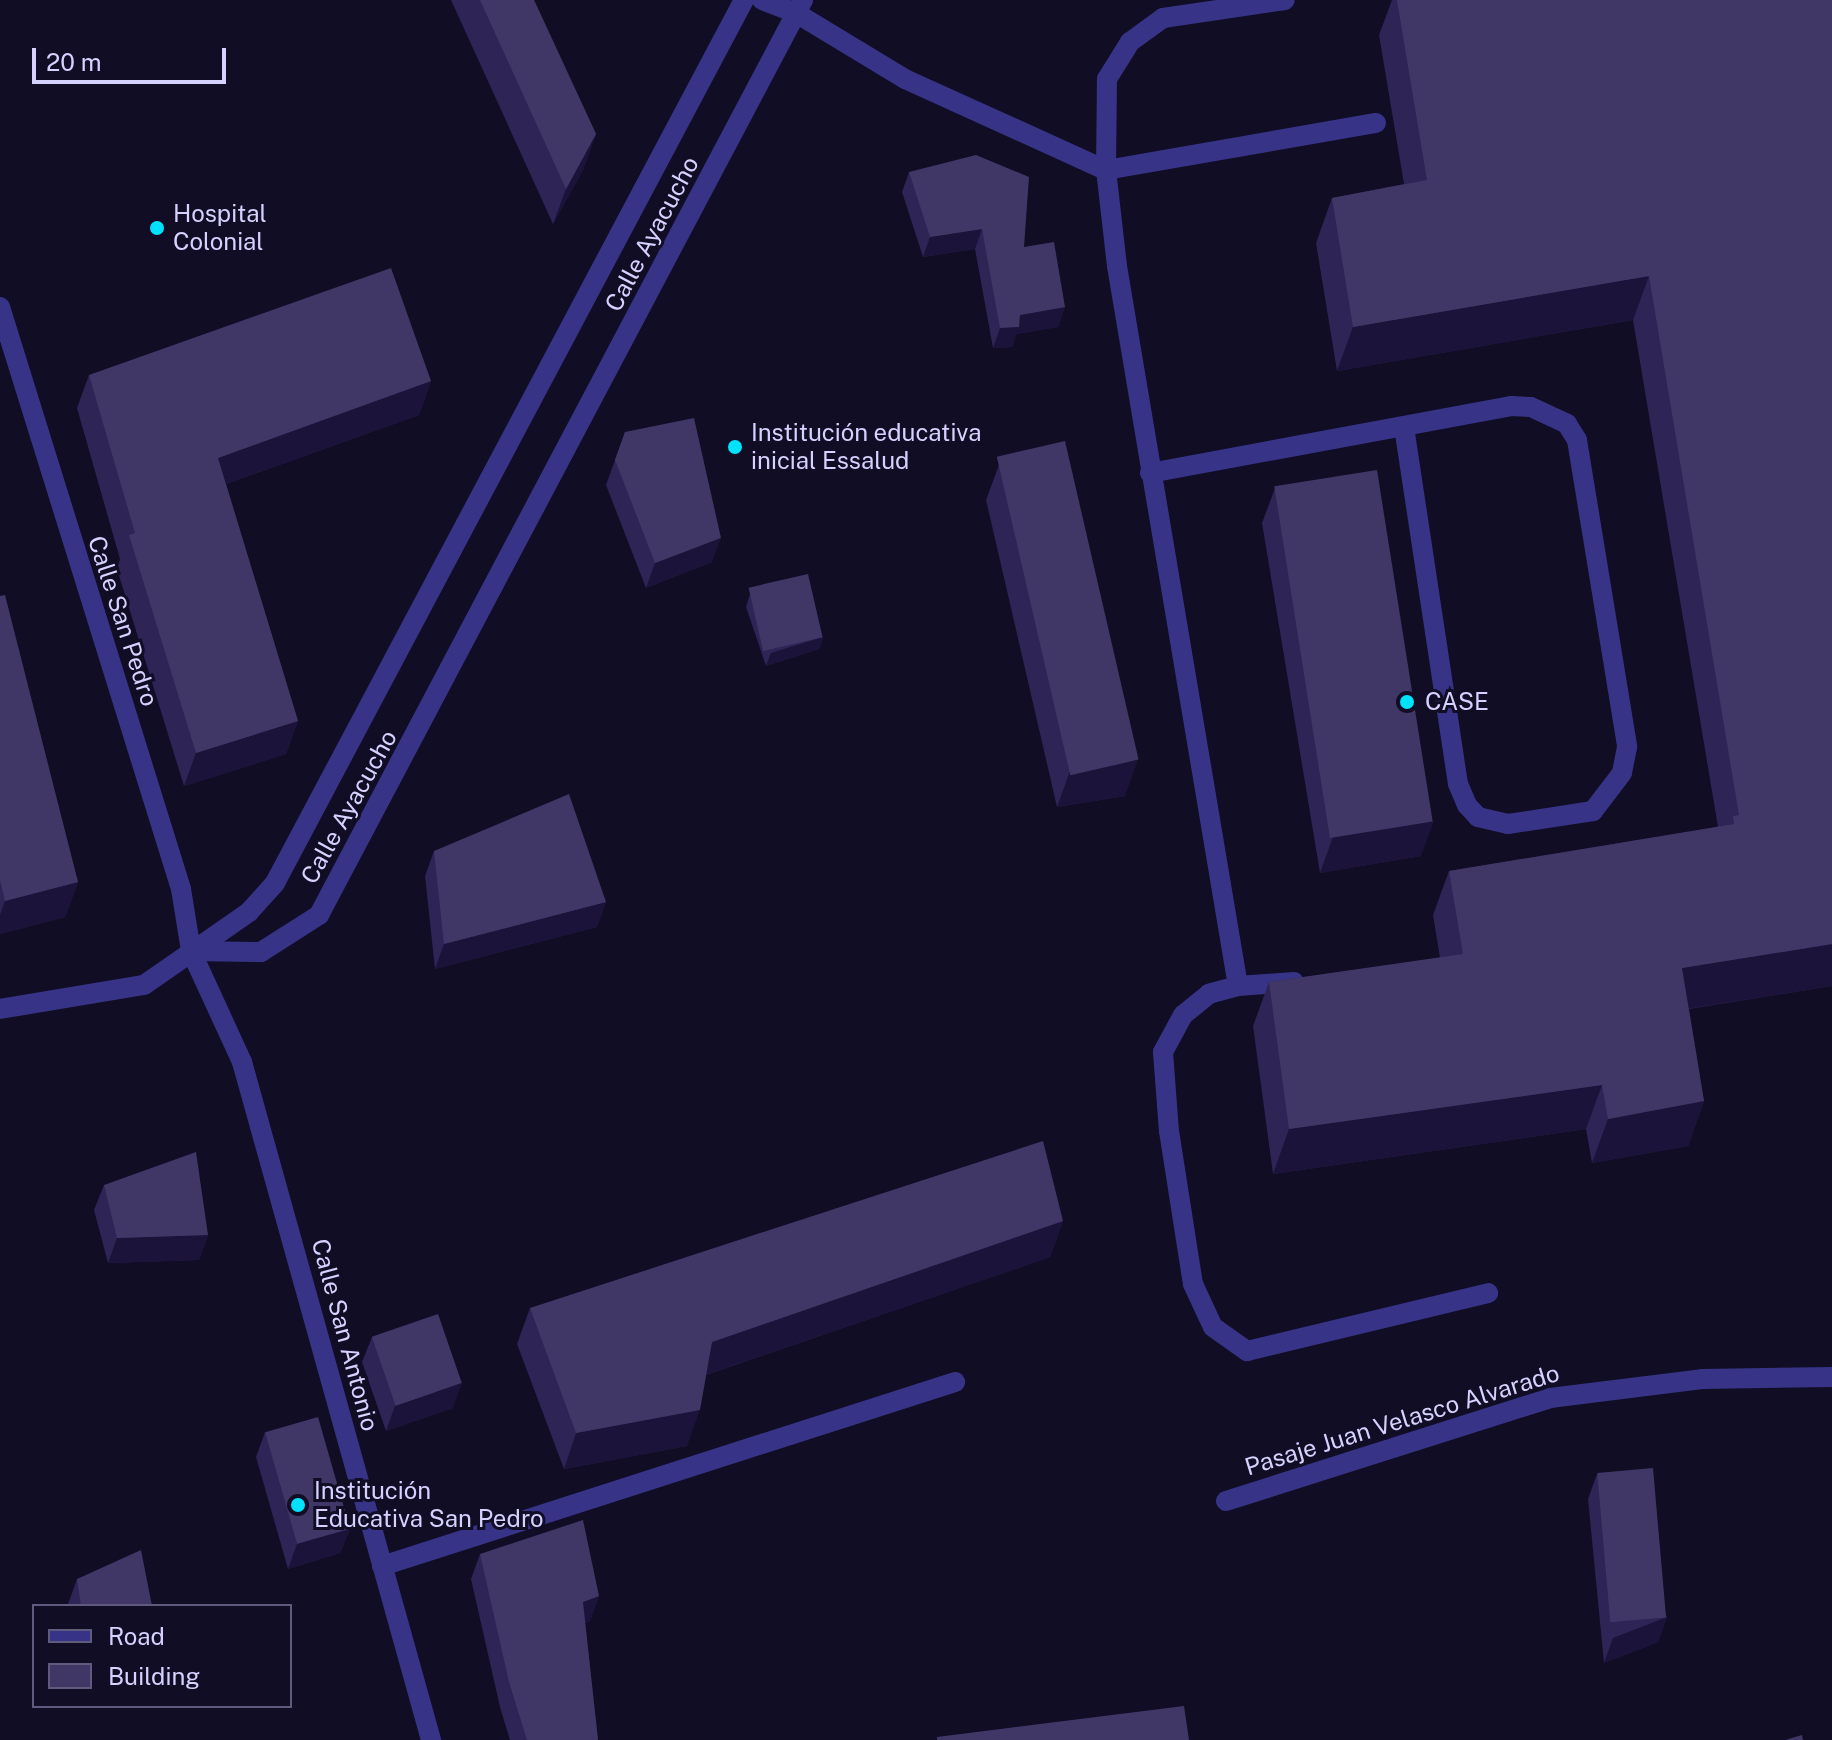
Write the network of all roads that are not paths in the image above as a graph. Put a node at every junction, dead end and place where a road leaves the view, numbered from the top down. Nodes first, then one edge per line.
1 (744, 0) edge
2 (762, 0) edge
3 (1285, 0) edge
4 (800, 7) edge
5 (1376, 123) dead end
6 (1106, 170) junction
7 (0, 307) edge
8 (1404, 426) junction
9 (1150, 473) junction
10 (191, 951) junction
11 (1313, 981) edge
12 (1238, 986) junction
13 (0, 1009) edge
14 (1488, 1293) dead end
15 (1832, 1377) edge
16 (955, 1382) dead end
17 (1226, 1501) dead end
18 (382, 1566) junction
19 (431, 1740) edge

1 - 10 street, Calle Ayacucho
2 - 4 street
3 - 6 street
4 - 6 street
4 - 10 street, Calle Ayacucho
5 - 6 street
6 - 9 street
7 - 10 street, Calle San Pedro
8 - 8 street
8 - 9 street
9 - 12 street
10 - 13 street
10 - 18 street, Calle San Antonio
11 - 12 street
12 - 14 street
15 - 17 street, Pasaje Juan Velasco Alvarado
16 - 18 street
18 - 19 street, Calle San Antonio

